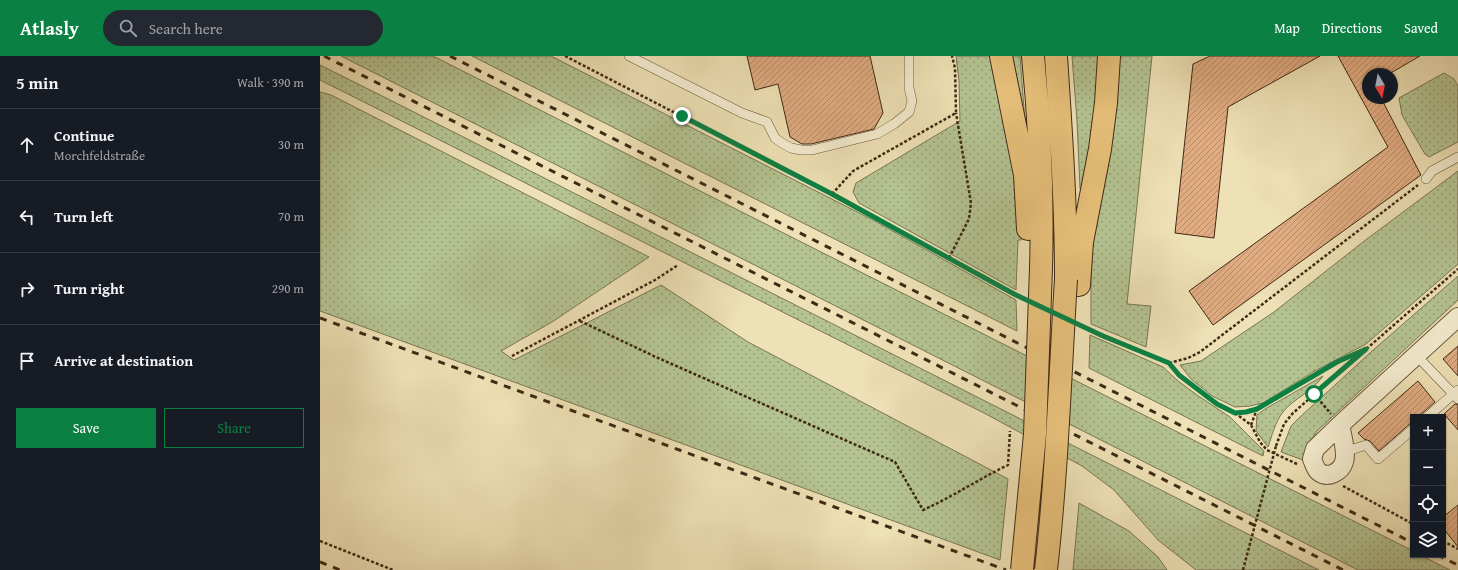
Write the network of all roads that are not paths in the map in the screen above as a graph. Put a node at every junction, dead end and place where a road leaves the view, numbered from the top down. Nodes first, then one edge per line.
1 (629, 56) edge
2 (910, 56) edge
3 (1001, 56) edge
4 (1033, 56) edge
5 (1056, 56) edge
6 (1109, 56) edge
7 (1458, 157) edge
8 (1426, 179) road end
9 (1036, 265) junction
10 (1072, 282) junction
11 (1458, 317) edge
12 (1416, 355) junction
13 (1456, 394) edge
14 (1430, 414) edge
15 (1340, 425) junction
16 (1410, 432) edge
17 (1344, 452) junction
18 (1022, 570) edge
19 (1046, 570) edge

1 - 2 lane
3 - 9 highway
4 - 9 highway
5 - 10 highway
6 - 10 highway
7 - 8 lane
9 - 18 highway, bridge
10 - 19 highway, bridge
11 - 12 street
12 - 13 lane
12 - 15 street
13 - 14 lane
15 - 17 street
15 - 17 street
16 - 17 lane

